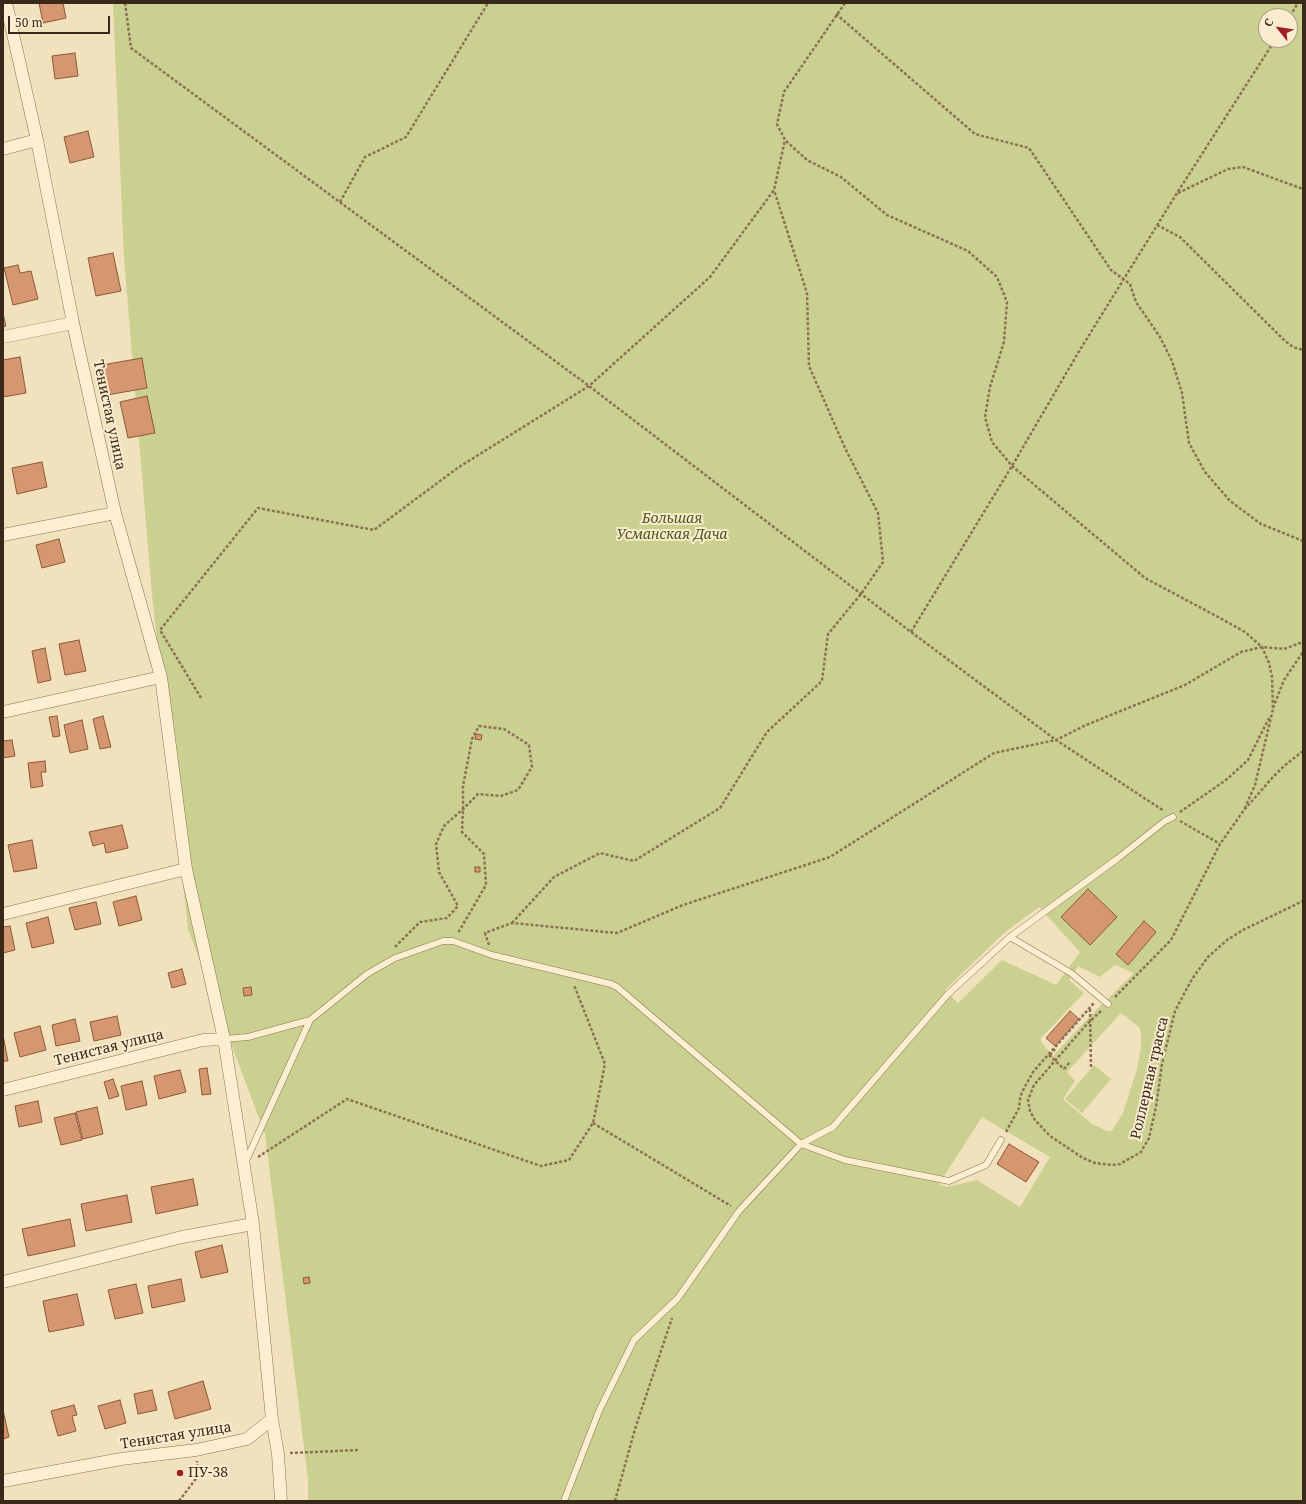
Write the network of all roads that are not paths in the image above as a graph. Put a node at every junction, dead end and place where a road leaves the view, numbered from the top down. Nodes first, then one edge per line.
1 (6, 3) edge
2 (37, 140) junction
3 (3, 149) edge
4 (74, 322) junction
5 (3, 337) edge
6 (115, 513) junction
7 (3, 535) edge
8 (161, 677) junction
9 (3, 712) edge
10 (1173, 817) road end
11 (186, 869) junction
12 (3, 914) edge
13 (1010, 937) junction
14 (1108, 1004) road end
15 (310, 1020) junction
16 (224, 1039) junction
17 (3, 1090) edge
18 (1001, 1140) road end
19 (801, 1144) junction
20 (244, 1166) junction
21 (253, 1224) junction
22 (3, 1282) edge
23 (272, 1419) junction
24 (3, 1481) edge
25 (281, 1501) edge
26 (564, 1501) edge

1 - 2 street, Тенистая улица
2 - 3 street
2 - 4 street, Тенистая улица
4 - 5 street
4 - 6 street, Тенистая улица
6 - 7 street
6 - 8 street, Тенистая улица
8 - 9 street
8 - 11 street, Тенистая улица
10 - 13 lane
11 - 12 street
11 - 16 street, Тенистая улица
13 - 14 lane
13 - 19 lane
15 - 16 lane
15 - 19 lane
15 - 20 lane
16 - 17 street, Тенистая улица
16 - 20 street, Тенистая улица
18 - 19 lane
19 - 26 lane
20 - 21 street, Тенистая улица
21 - 22 street
21 - 23 street, Тенистая улица
23 - 24 street, Тенистая улица
23 - 25 street

